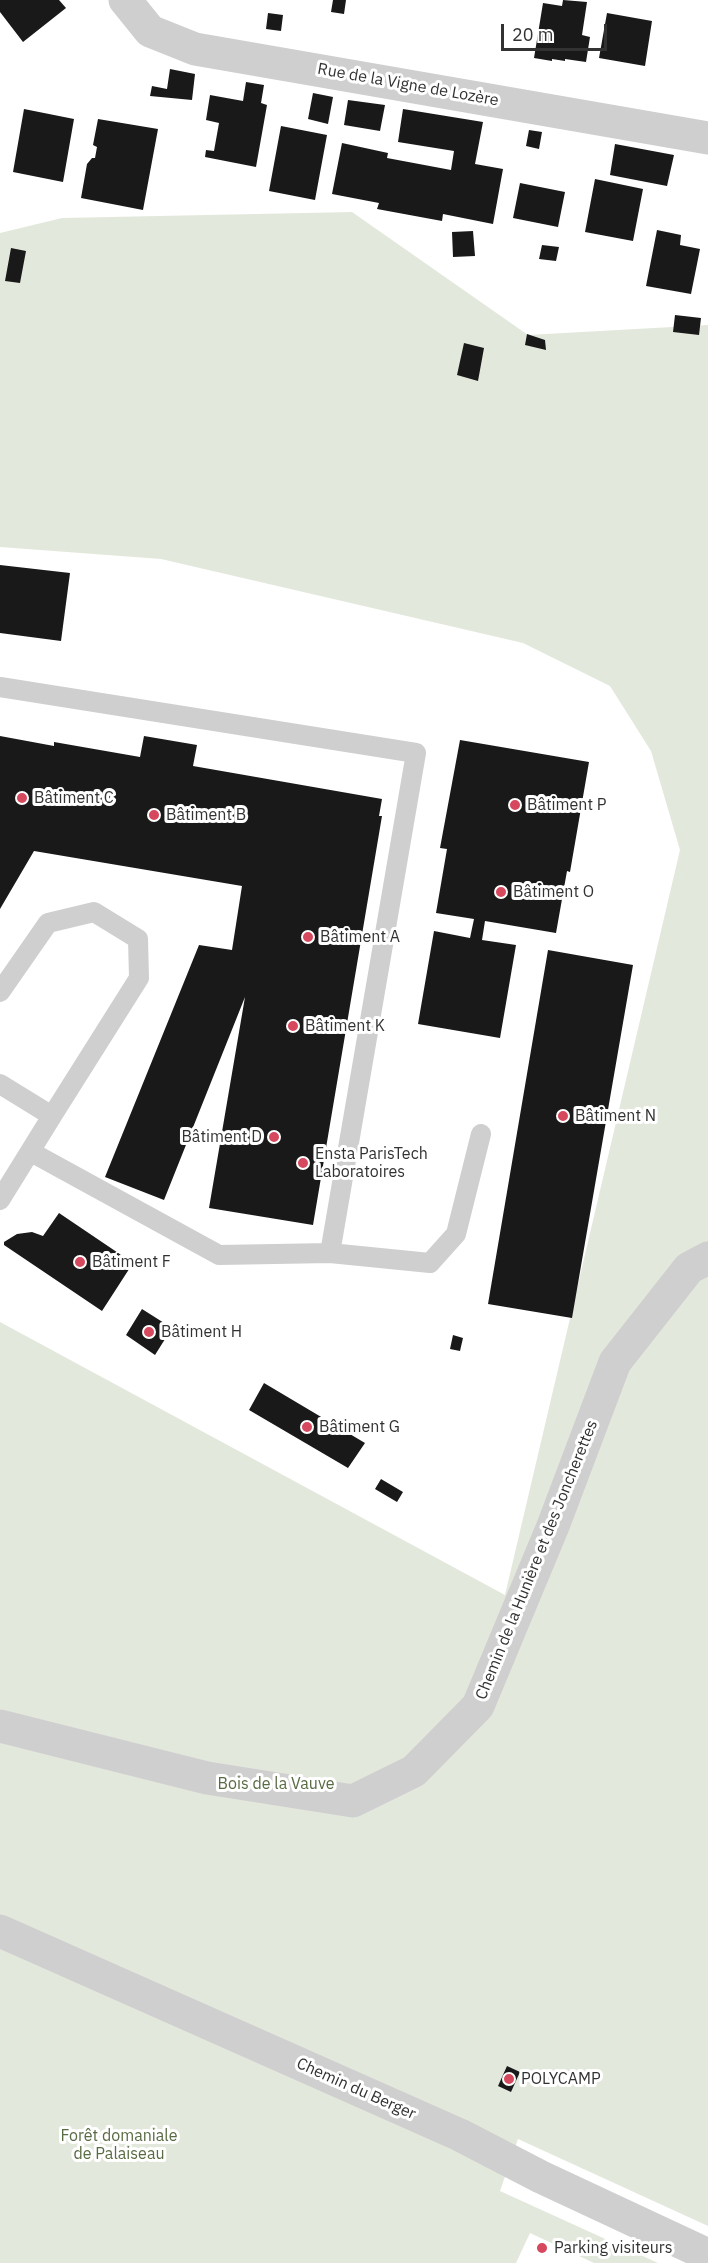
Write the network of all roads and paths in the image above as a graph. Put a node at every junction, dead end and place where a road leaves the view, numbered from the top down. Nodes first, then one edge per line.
1 (125, 0) edge
2 (708, 138) edge
3 (0, 687) edge
4 (0, 992) edge
5 (0, 1084) edge
6 (52, 1116) junction
7 (481, 1134) dead end
8 (31, 1152) junction
9 (0, 1200) edge
10 (330, 1253) junction
11 (708, 1258) edge
12 (0, 1726) edge
13 (0, 1931) edge
14 (708, 2255) edge
15 (701, 2263) edge

1 - 2 street, Rue de la Vigne de Lozère
3 - 10 lane
4 - 6 lane
5 - 6 lane
6 - 8 lane
7 - 10 lane
8 - 9 lane
8 - 10 lane
11 - 12 street, Chemin de la Hunière et des Joncherettes
13 - 14 street, Chemin du Berger
14 - 15 lane

